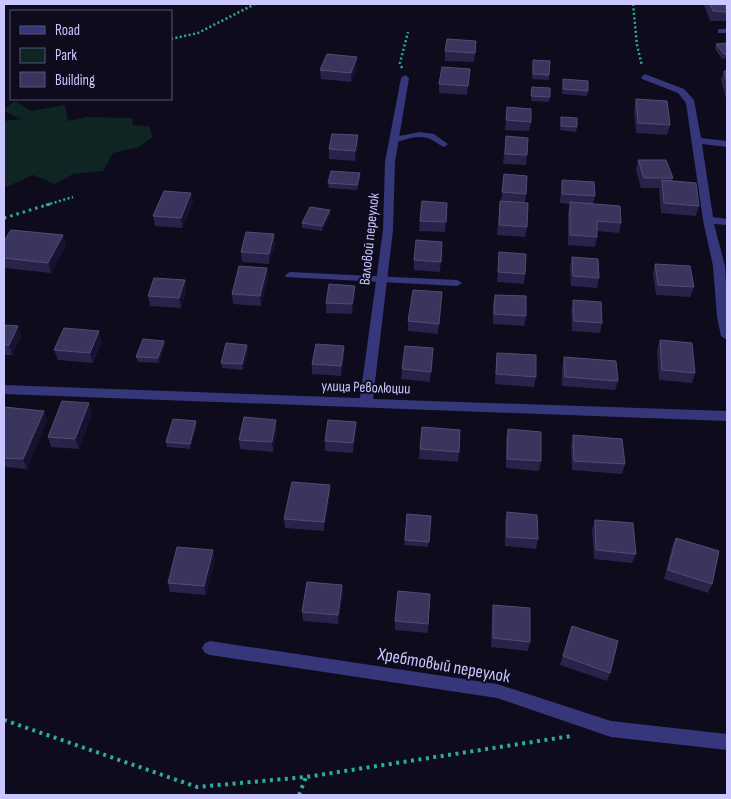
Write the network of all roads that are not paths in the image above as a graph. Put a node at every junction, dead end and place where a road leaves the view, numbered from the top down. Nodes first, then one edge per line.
1 (644, 77) road end
2 (405, 78) road end
3 (394, 140) junction
4 (696, 140) junction
5 (444, 144) dead end
6 (727, 144) edge
7 (708, 220) junction
8 (727, 222) edge
9 (290, 275) dead end
10 (381, 279) junction
11 (457, 283) dead end
12 (727, 336) edge
13 (4, 390) edge
14 (366, 404) junction
15 (727, 416) edge
16 (210, 648) dead end
17 (727, 742) edge

1 - 4 street
2 - 3 street, Валовой переулок
3 - 5 lane
3 - 10 street, Валовой переулок
4 - 6 street
4 - 7 street
7 - 8 street
7 - 12 street
9 - 10 lane
10 - 11 lane
10 - 14 street, Валовой переулок
13 - 14 street, улица Революции
14 - 15 street, улица Революции
16 - 17 street, Хребтовый переулок

